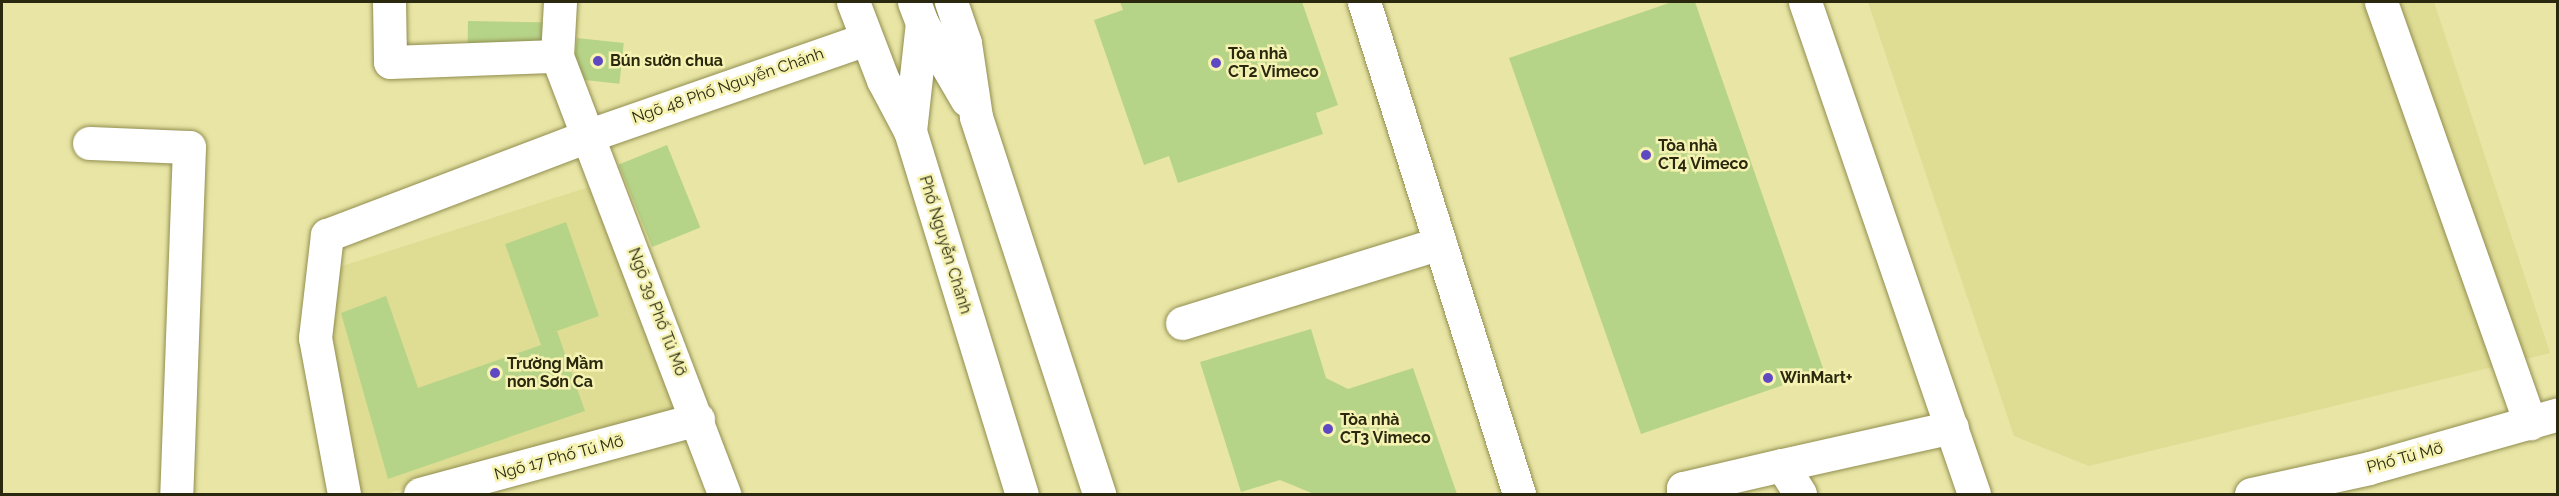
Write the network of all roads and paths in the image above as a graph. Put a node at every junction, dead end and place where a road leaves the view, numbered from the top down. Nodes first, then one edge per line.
1 (389, 2) edge
2 (560, 2) edge
3 (853, 2) edge
4 (951, 2) edge
5 (1364, 2) edge
6 (1805, 2) edge
7 (2381, 2) edge
8 (918, 12) edge
9 (866, 39) junction
10 (557, 56) junction
11 (976, 117) junction
12 (910, 131) junction
13 (590, 135) junction
14 (89, 143) dead end
15 (1440, 243) junction
16 (1182, 323) dead end
17 (698, 419) junction
18 (2544, 419) edge
19 (1952, 427) junction
20 (1782, 465) junction
21 (488, 486) edge
22 (717, 493) edge
23 (176, 495) edge
24 (344, 495) edge
25 (420, 495) edge
26 (1022, 495) edge
27 (1100, 495) edge
28 (1519, 495) edge
29 (1683, 495) edge
30 (1800, 495) edge
31 (1974, 495) edge
32 (2251, 495) edge

1 - 10 street
2 - 10 street
3 - 9 street, Phố Nguyễn Chánh
4 - 11 street
5 - 15 street
6 - 19 street
7 - 18 street
8 - 11 street
8 - 12 street
9 - 12 street, Phố Nguyễn Chánh
9 - 13 street, Ngõ 48 Phố Nguyễn Chánh
10 - 13 street
11 - 27 street
12 - 26 street, Phố Nguyễn Chánh
13 - 17 street, Ngõ 39 Phố Tú Mỡ
13 - 24 street, Ngõ 48 Phố Nguyễn Chánh
14 - 23 street
15 - 16 street
15 - 28 street
17 - 21 street, Ngõ 17 Phố Tú Mỡ
17 - 22 street, Ngõ 39 Phố Tú Mỡ
18 - 32 street, Phố Tú Mỡ
19 - 20 street
19 - 31 street
20 - 29 street
20 - 30 street
21 - 25 street, Ngõ 17 Phố Tú Mỡ

